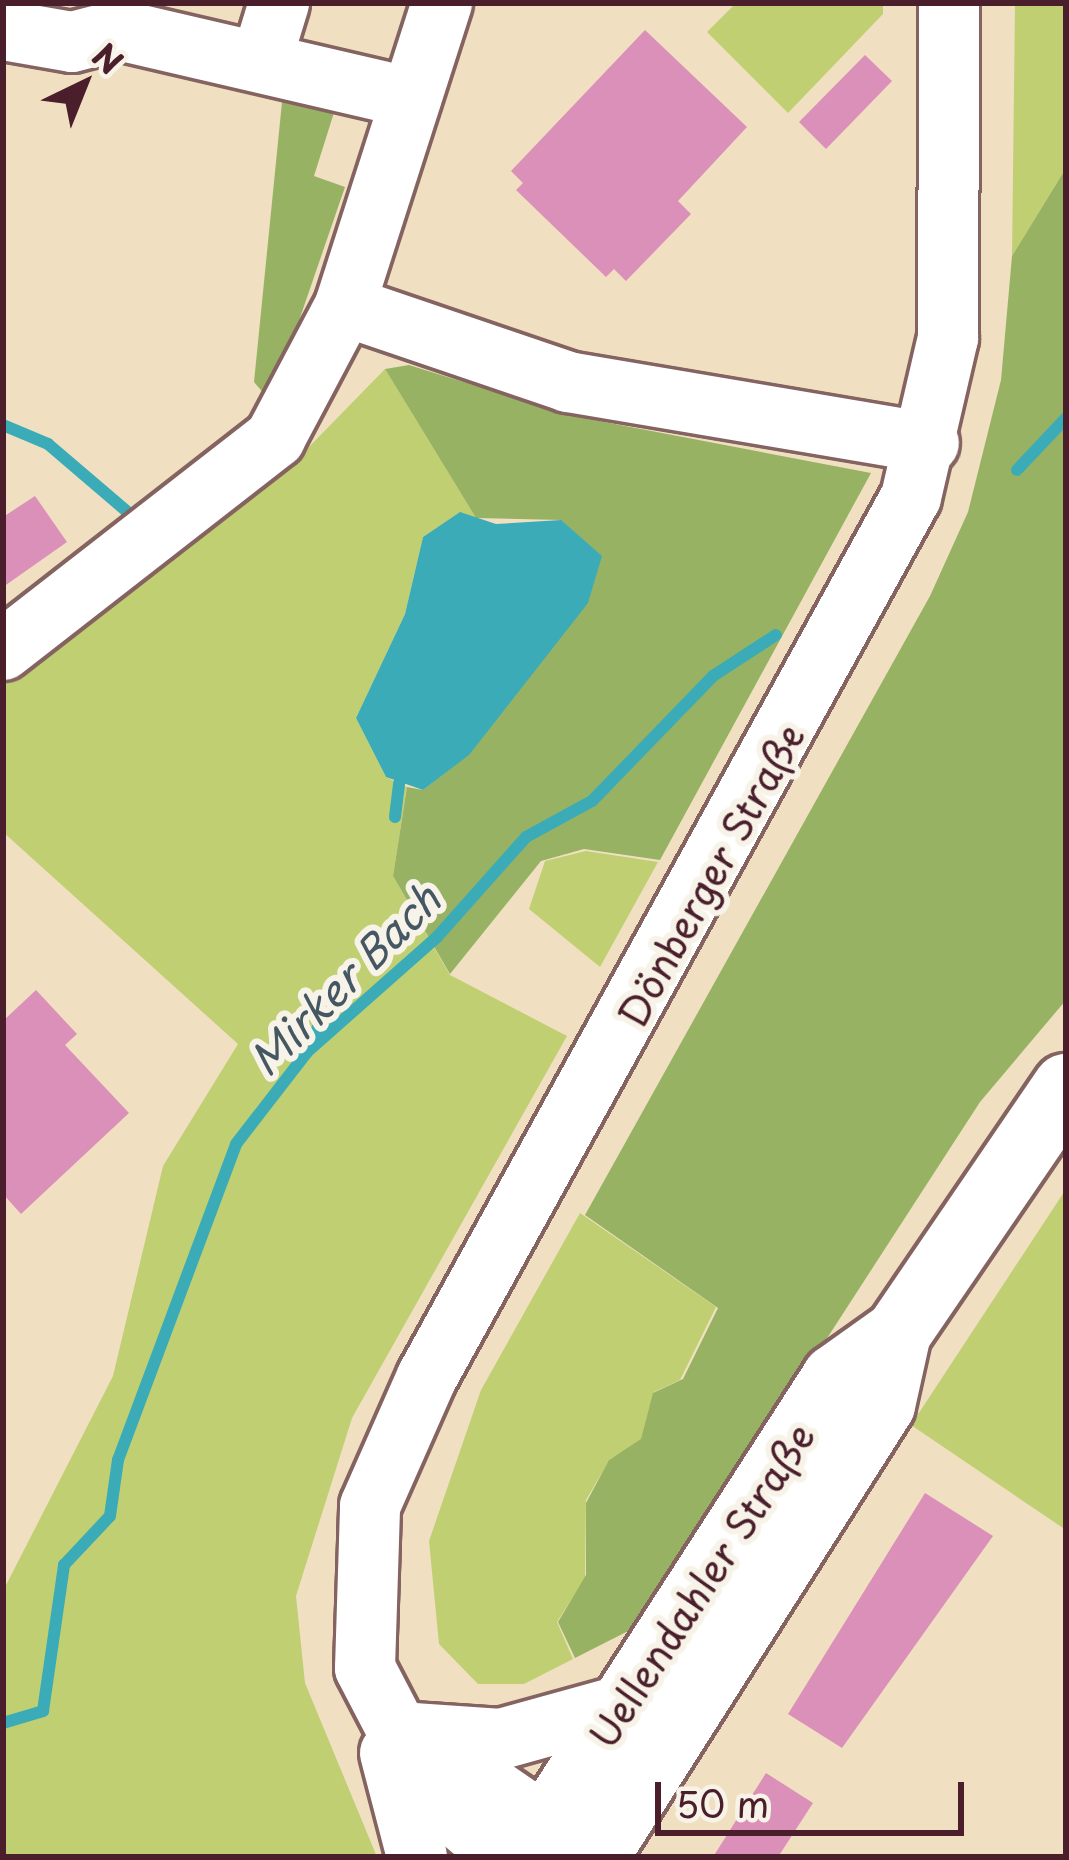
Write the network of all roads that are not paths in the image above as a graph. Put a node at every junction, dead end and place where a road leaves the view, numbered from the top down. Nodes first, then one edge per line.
1 (279, 3) edge
2 (442, 3) edge
3 (949, 3) edge
4 (3, 30) edge
5 (261, 62) junction
6 (411, 98) junction
7 (345, 306) junction
8 (929, 442) junction
9 (3, 650) edge
10 (1066, 1087) edge
11 (898, 1333) junction
12 (620, 1706) junction
13 (398, 1722) junction
14 (553, 1851) edge
15 (417, 1857) edge

1 - 5 street
2 - 6 street
3 - 8 street, Dönberger Straße
4 - 5 street
5 - 6 street
6 - 7 street
7 - 8 street
7 - 9 street
8 - 13 street, Dönberger Straße
10 - 11 main road, Uellendahler Straße
11 - 12 main road, Uellendahler Straße
11 - 14 main road, Uellendahler Straße
12 - 13 street
12 - 14 main road, Uellendahler Straße
13 - 14 street
13 - 15 street, Dönberger Straße

